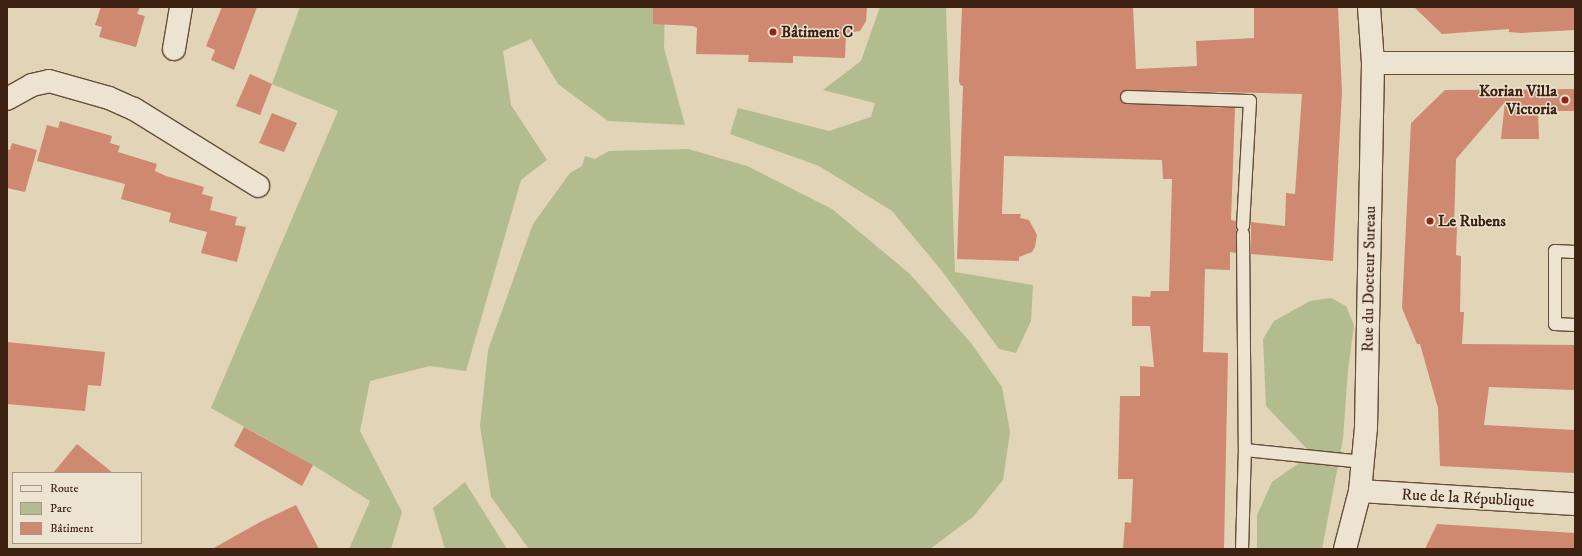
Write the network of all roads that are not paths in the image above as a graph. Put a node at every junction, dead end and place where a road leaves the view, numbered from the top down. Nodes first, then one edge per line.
1 (181, 7) edge
2 (1369, 7) edge
3 (174, 49) dead end
4 (1373, 63) junction
5 (1575, 63) edge
6 (1127, 97) dead end
7 (7, 99) edge
8 (258, 186) dead end
9 (1575, 252) edge
10 (1575, 325) edge
11 (1245, 450) junction
12 (1363, 462) junction
13 (1360, 491) junction
14 (1575, 504) edge
15 (1242, 549) edge
16 (1346, 549) edge

1 - 3 street
2 - 4 street, Rue du Docteur Sureau
4 - 5 street
4 - 12 street, Rue du Docteur Sureau
6 - 11 lane
7 - 8 street
9 - 10 lane
11 - 12 lane
11 - 15 lane
12 - 13 street, Rue du Docteur Sureau
13 - 14 street, Rue de la République
13 - 16 street, Rue du Docteur Sureau

